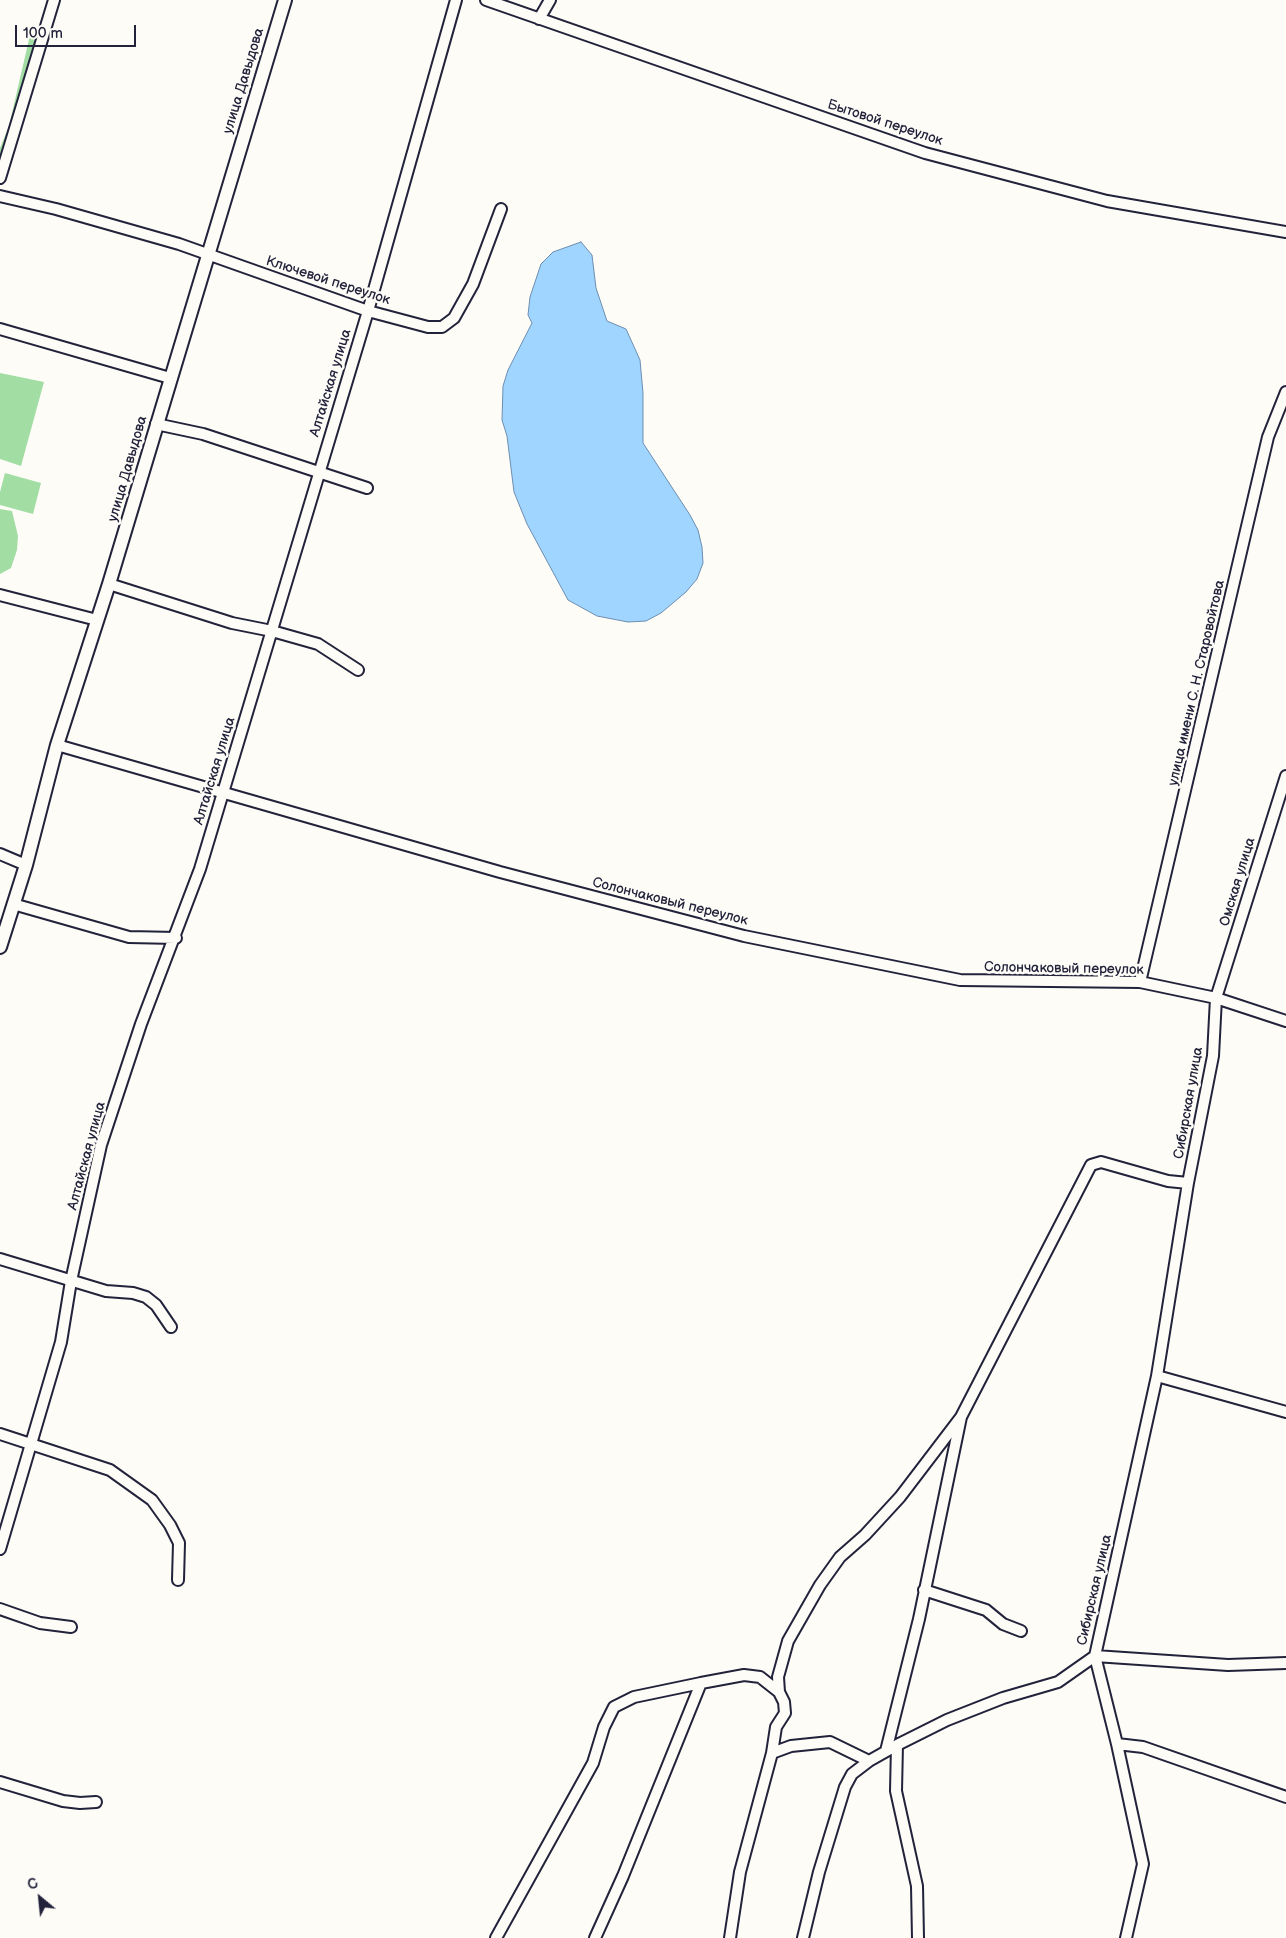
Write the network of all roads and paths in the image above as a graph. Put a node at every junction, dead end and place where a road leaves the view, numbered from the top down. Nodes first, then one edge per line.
1 (54, 0) edge
2 (285, 0) edge
3 (456, 0) edge
4 (486, 0) edge
5 (550, 0) edge
6 (539, 19) junction
7 (0, 178) edge
8 (0, 196) edge
9 (501, 209) dead end
10 (1286, 232) edge
11 (208, 255) junction
12 (368, 311) junction
13 (0, 330) edge
14 (170, 378) junction
15 (1286, 392) edge
16 (156, 424) junction
17 (318, 472) junction
18 (367, 488) dead end
19 (109, 584) junction
20 (0, 595) edge
21 (98, 620) junction
22 (272, 631) junction
23 (358, 670) dead end
24 (57, 745) junction
25 (1286, 776) edge
26 (222, 793) junction
27 (0, 854) edge
28 (26, 865) junction
29 (13, 904) junction
30 (176, 938) junction
31 (0, 947) edge
32 (1140, 982) junction
33 (1216, 998) junction
34 (1286, 1021) edge
35 (1188, 1183) junction
36 (0, 1259) edge
37 (71, 1281) junction
38 (171, 1327) dead end
39 (1157, 1376) junction
40 (1286, 1412) edge
41 (961, 1417) junction
42 (0, 1434) edge
43 (31, 1442) junction
44 (0, 1549) edge
45 (178, 1580) dead end
46 (924, 1590) junction
47 (0, 1610) edge
48 (71, 1627) dead end
49 (1021, 1631) dead end
50 (1095, 1656) junction
51 (1286, 1663) edge
52 (701, 1683) junction
53 (779, 1692) junction
54 (1118, 1744) junction
55 (897, 1745) junction
56 (886, 1751) junction
57 (772, 1753) junction
58 (869, 1761) junction
59 (0, 1782) edge
60 (1286, 1797) edge
61 (96, 1802) dead end
62 (496, 1938) edge
63 (595, 1938) edge
64 (730, 1938) edge
65 (803, 1938) edge
66 (918, 1938) edge
67 (1126, 1938) edge

1 - 7 street
2 - 11 main road, улица Давыдова
3 - 12 street, Алтайская улица
4 - 6 street, Бытовой переулок
5 - 6 street
6 - 10 street, Бытовой переулок
8 - 11 street, Ключевой переулок
9 - 12 street, Ключевой переулок
11 - 12 street, Ключевой переулок
11 - 14 main road, улица Давыдова
12 - 17 street, Алтайская улица
13 - 14 street
14 - 16 main road, улица Давыдова
15 - 32 street, улица имени С. Н. Старовойтова
16 - 17 street
16 - 19 main road, улица Давыдова
17 - 18 street
17 - 22 street, Алтайская улица
19 - 21 main road, улица Давыдова
19 - 22 street
20 - 21 street
21 - 24 main road, улица Давыдова
22 - 23 street
22 - 26 street, Алтайская улица
24 - 26 street, Солончаковый переулок
24 - 28 main road, улица Давыдова
25 - 33 street, Омская улица
26 - 30 street, Алтайская улица
26 - 32 street, Солончаковый переулок
27 - 28 street
28 - 29 main road, улица Давыдова
29 - 30 street
29 - 31 main road, улица Давыдова
30 - 37 street, Алтайская улица
32 - 33 street, Солончаковый переулок
33 - 34 street, Солончаковый переулок
33 - 35 street, Сибирская улица
35 - 39 street, Сибирская улица
35 - 41 street
36 - 37 street
37 - 38 street
37 - 43 street, Алтайская улица
39 - 40 street
39 - 50 street, Сибирская улица
41 - 46 street
41 - 53 street
42 - 43 street
43 - 44 street, Алтайская улица
43 - 45 street
46 - 49 street
46 - 56 street
47 - 48 street
50 - 51 street
50 - 54 street
50 - 55 street, Сибирская улица
52 - 53 street
52 - 62 street
52 - 63 street
53 - 57 street
54 - 60 street
54 - 67 street
55 - 56 street, Сибирская улица
55 - 66 street
56 - 58 street, Сибирская улица
57 - 58 street
57 - 64 street
58 - 65 street, Сибирская улица
59 - 61 street

